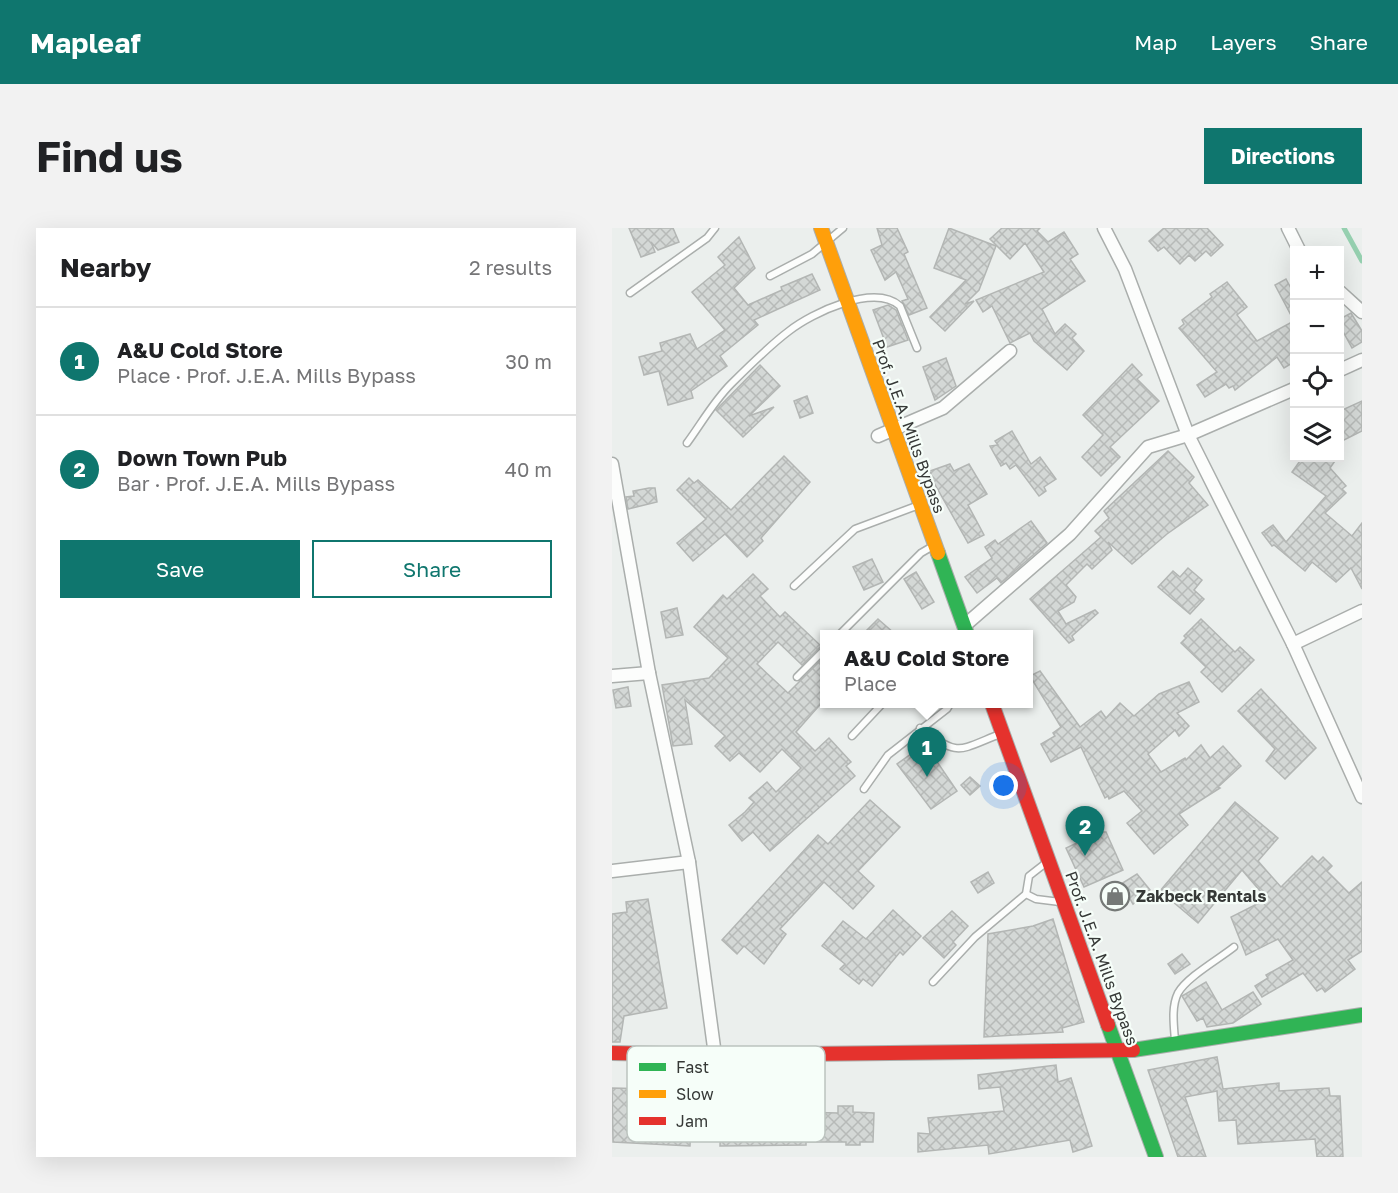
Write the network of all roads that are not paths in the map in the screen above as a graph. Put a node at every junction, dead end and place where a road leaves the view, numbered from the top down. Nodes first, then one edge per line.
1 (715, 228) edge
2 (820, 228) edge
3 (843, 228) edge
4 (1104, 228) edge
5 (1288, 228) edge
6 (826, 243) junction
7 (1297, 246) edge
8 (770, 276) dead end
9 (630, 293) dead end
10 (1344, 296) edge
11 (846, 302) junction
12 (1362, 312) edge
13 (917, 348) dead end
14 (1010, 351) dead end
15 (1362, 360) edge
16 (1344, 368) edge
17 (1290, 391) edge
18 (893, 430) junction
19 (1188, 435) junction
20 (878, 436) dead end
21 (687, 443) dead end
22 (612, 464) edge
23 (920, 505) junction
24 (935, 545) junction
25 (794, 586) dead end
26 (1362, 611) edge
27 (844, 630) edge
28 (966, 630) edge
29 (1293, 644) junction
30 (820, 655) edge
31 (649, 673) junction
32 (612, 676) edge
33 (797, 677) dead end
34 (878, 708) edge
35 (948, 708) edge
36 (994, 708) edge
37 (920, 728) junction
38 (1003, 733) junction
39 (852, 736) dead end
40 (864, 789) dead end
41 (1362, 797) edge
42 (1049, 861) junction
43 (690, 862) junction
44 (612, 872) edge
45 (1026, 894) junction
46 (1064, 903) junction
47 (1234, 947) dead end
48 (933, 982) dead end
49 (1362, 1016) edge
50 (1174, 1045) junction
51 (714, 1046) edge
52 (1118, 1052) junction
53 (612, 1053) edge
54 (627, 1053) edge
55 (825, 1054) edge
56 (1156, 1157) edge

1 - 9 lane
2 - 6 street, Prof. J.E.A. Mills Bypass
3 - 6 lane
4 - 19 street
5 - 7 street
6 - 8 lane
6 - 11 street, Prof. J.E.A. Mills Bypass
10 - 12 street
11 - 13 lane
11 - 18 street, Prof. J.E.A. Mills Bypass
11 - 21 lane
14 - 18 street
15 - 16 street
17 - 19 street
18 - 20 street
18 - 23 street, Prof. J.E.A. Mills Bypass
19 - 28 street
19 - 29 street
22 - 31 street
23 - 24 street, Prof. J.E.A. Mills Bypass
23 - 25 lane
24 - 27 lane
24 - 28 street, Prof. J.E.A. Mills Bypass
26 - 29 street
29 - 41 street
30 - 33 lane
31 - 32 street
31 - 43 street
34 - 39 lane
35 - 37 lane
36 - 38 street, Prof. J.E.A. Mills Bypass
37 - 38 lane
37 - 40 lane
38 - 42 street, Prof. J.E.A. Mills Bypass
42 - 45 lane
42 - 46 street, Prof. J.E.A. Mills Bypass
43 - 44 street
43 - 51 street
45 - 46 lane
45 - 48 lane
46 - 52 street, Prof. J.E.A. Mills Bypass
47 - 50 lane
49 - 50 street
50 - 52 street
52 - 55 street
52 - 56 street, Prof. J.E.A. Mills Bypass
53 - 54 street

